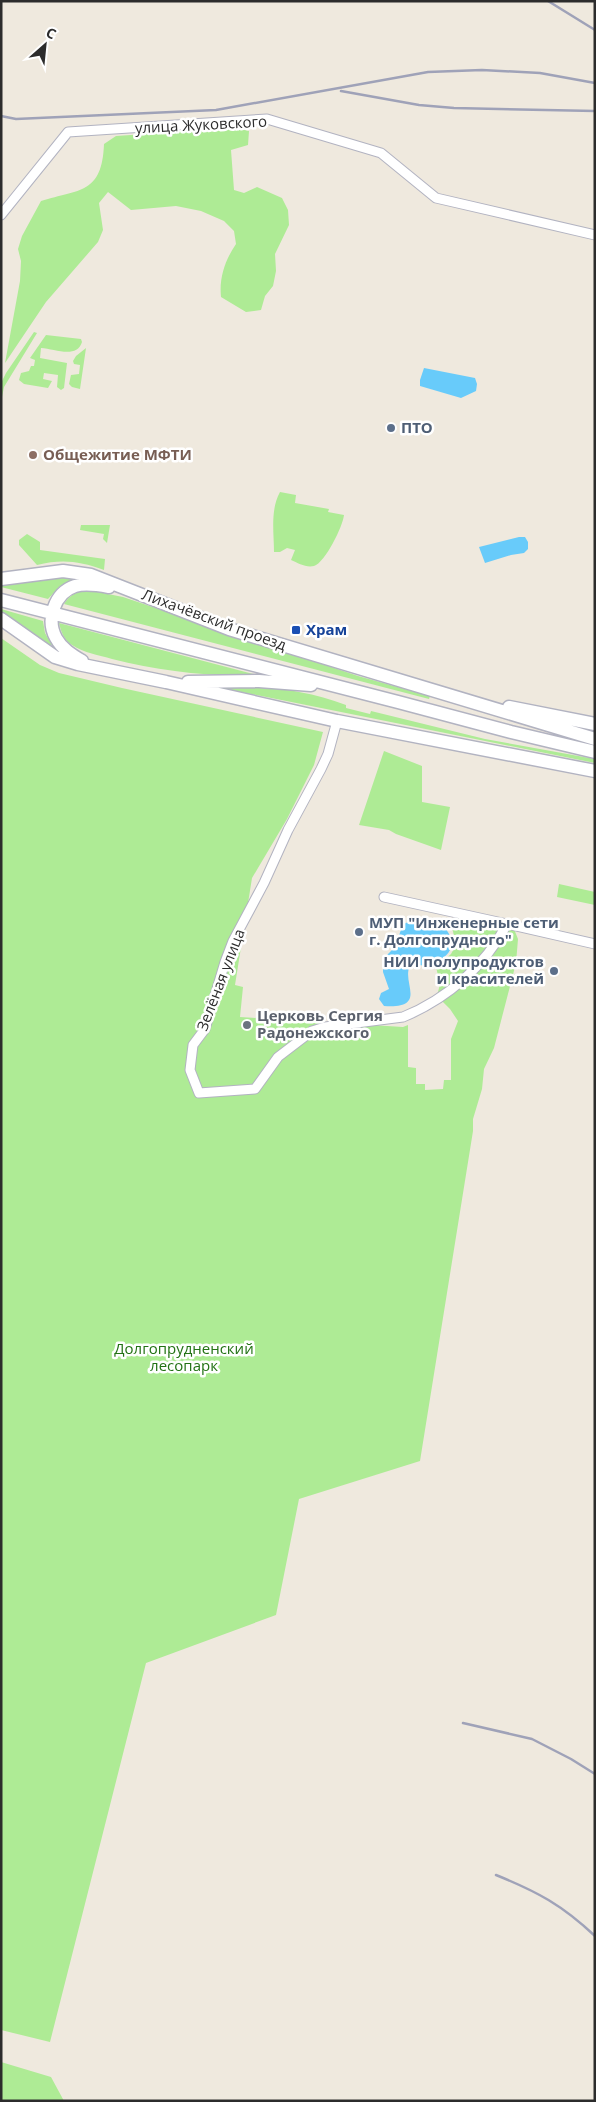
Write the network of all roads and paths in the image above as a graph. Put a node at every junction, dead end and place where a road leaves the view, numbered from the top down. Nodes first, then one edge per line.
1 (1, 215) edge
2 (595, 235) edge
3 (1, 579) edge
4 (129, 590) junction
5 (1, 600) edge
6 (52, 613) junction
7 (1, 619) edge
8 (91, 667) junction
9 (166, 682) junction
10 (344, 688) junction
11 (425, 689) junction
12 (398, 702) junction
13 (337, 721) junction
14 (595, 724) edge
15 (595, 740) edge
16 (595, 752) edge
17 (595, 771) edge
18 (384, 897) dead end
19 (507, 924) junction
20 (595, 944) edge

1 - 2 street, улица Жуковского
3 - 4 main road, Лихачёвский проезд
4 - 6 main road
4 - 11 main road, Лихачёвский проезд
5 - 6 main road, Лихачёвский проезд
6 - 8 main road
6 - 10 main road, Лихачёвский проезд
7 - 8 main road
8 - 9 main road
9 - 10 main road
9 - 13 main road
10 - 12 main road, Лихачёвский проезд
11 - 14 main road, Лихачёвский проезд
11 - 15 main road, Лихачёвский проезд
12 - 15 main road, Лихачёвский проезд
12 - 16 main road, Лихачёвский проезд
13 - 17 main road
13 - 19 street, Зелёная улица
18 - 19 street
19 - 20 street

